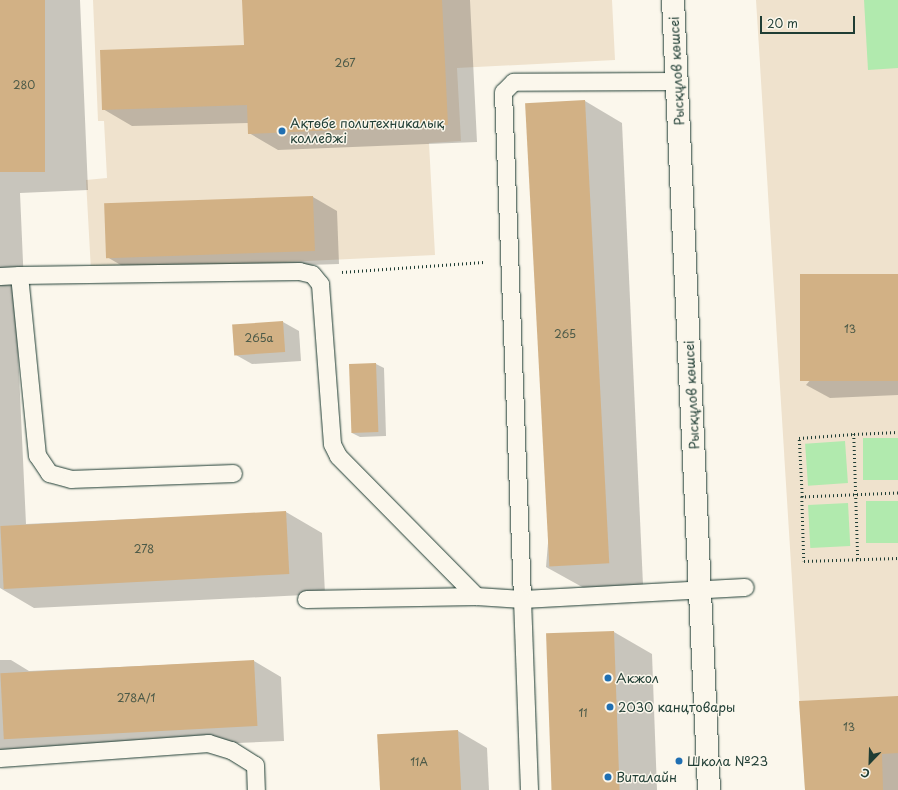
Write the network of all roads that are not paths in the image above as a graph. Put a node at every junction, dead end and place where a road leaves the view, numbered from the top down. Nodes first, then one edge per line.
1 (674, 0) edge
2 (678, 81) junction
3 (19, 275) junction
4 (0, 276) edge
5 (233, 473) dead end
6 (745, 587) dead end
7 (701, 590) junction
8 (476, 596) junction
9 (306, 599) dead end
10 (522, 599) junction
11 (0, 758) edge
12 (256, 790) edge
13 (529, 790) edge
14 (709, 790) edge

1 - 2 street, Рысқұлов көшсеі
2 - 7 street, Рысқұлов көшсеі
2 - 10 lane
3 - 4 lane
3 - 5 lane
3 - 8 lane
6 - 7 lane
7 - 10 lane
7 - 14 street, Рысқұлов көшсеі
8 - 9 lane
8 - 10 lane
10 - 13 lane
11 - 12 lane

